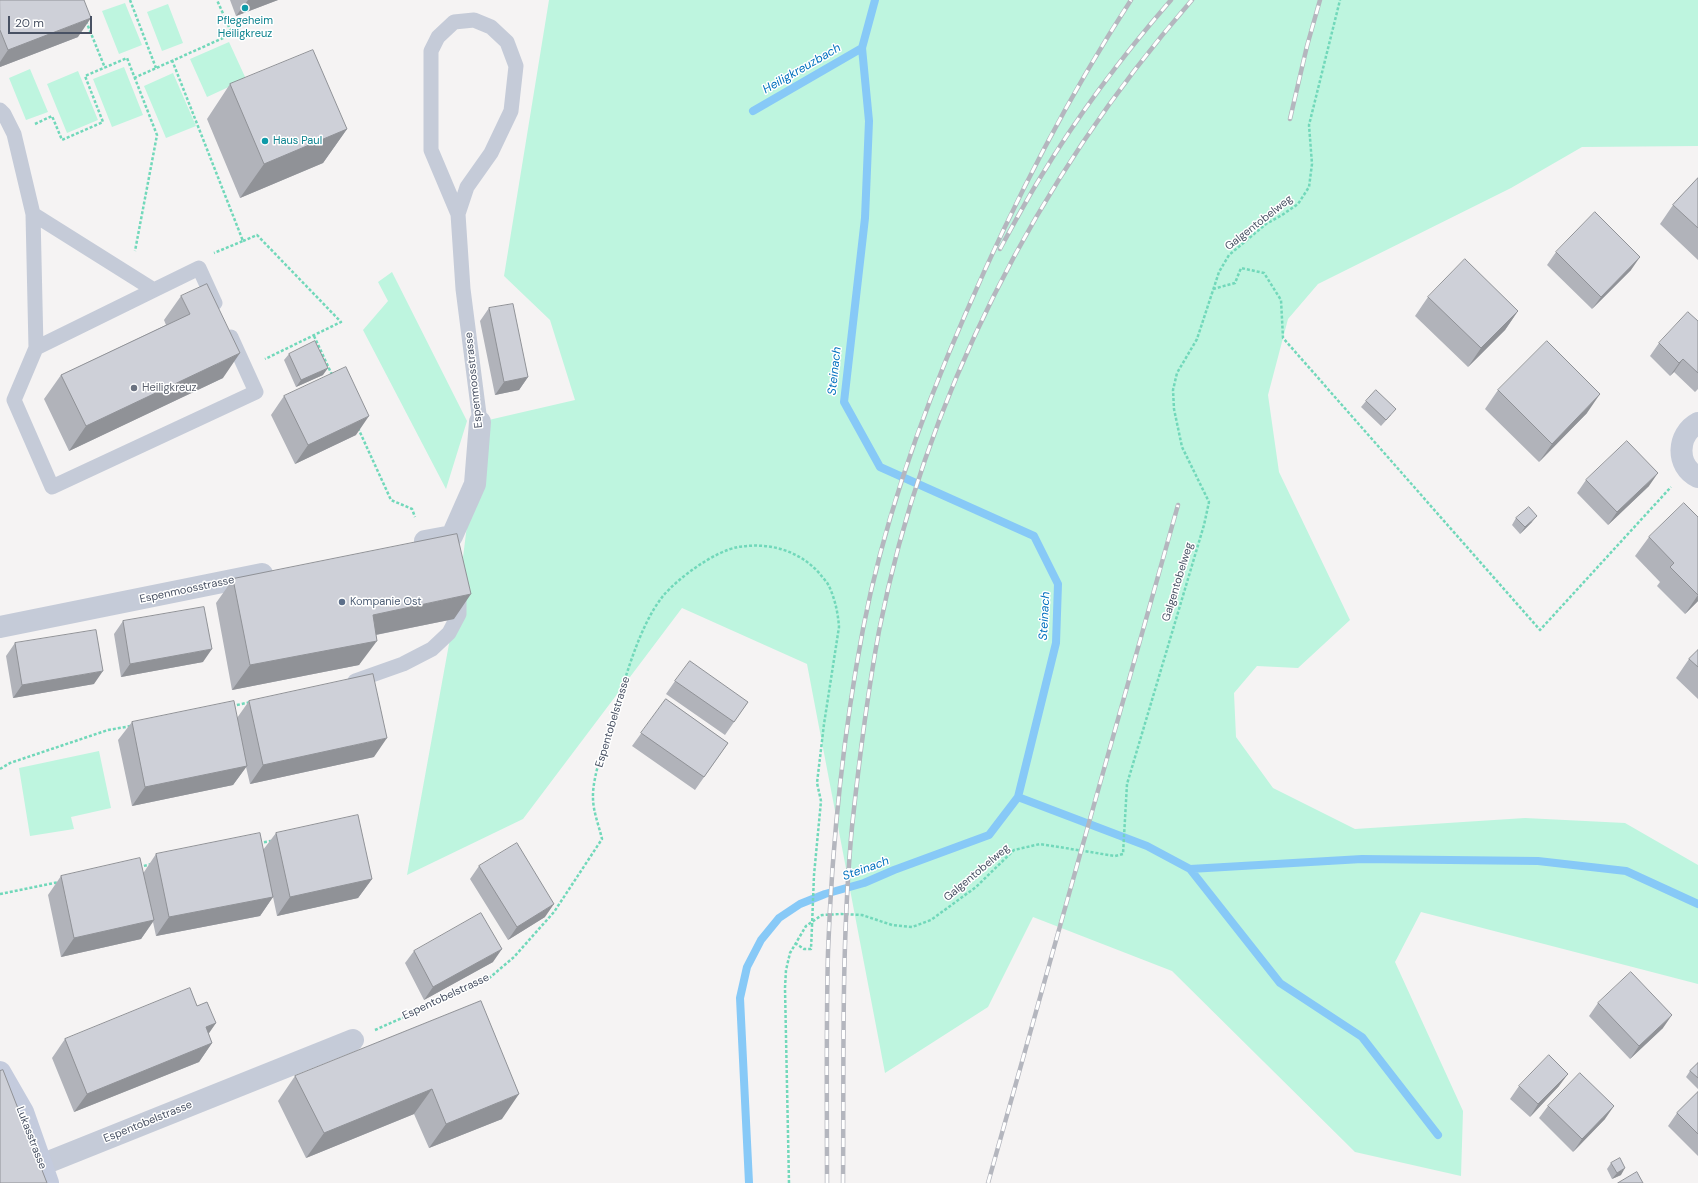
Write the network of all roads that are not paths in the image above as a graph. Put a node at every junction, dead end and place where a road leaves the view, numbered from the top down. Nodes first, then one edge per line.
1 (0, 110) edge
2 (33, 214) junction
3 (458, 214) junction
4 (154, 290) junction
5 (36, 348) junction
6 (480, 422) joint
7 (1698, 422) edge
8 (1693, 473) edge
9 (406, 545) edge
10 (284, 570) edge
11 (458, 581) edge
12 (0, 627) edge
13 (353, 682) edge
14 (353, 1040) road end
15 (0, 1072) edge
16 (45, 1174) edge

1 - 2 lane
2 - 4 lane
2 - 5 lane
3 - 3 lane, Espenmoosstrasse
3 - 6 lane, Espenmoosstrasse
4 - 5 lane
4 - 5 lane
6 - 9 street, Espenmoosstrasse
7 - 8 street
10 - 12 street, Espenmoosstrasse
11 - 13 lane
14 - 16 street, Espentobelstrasse
15 - 16 main road, Lukasstrasse

